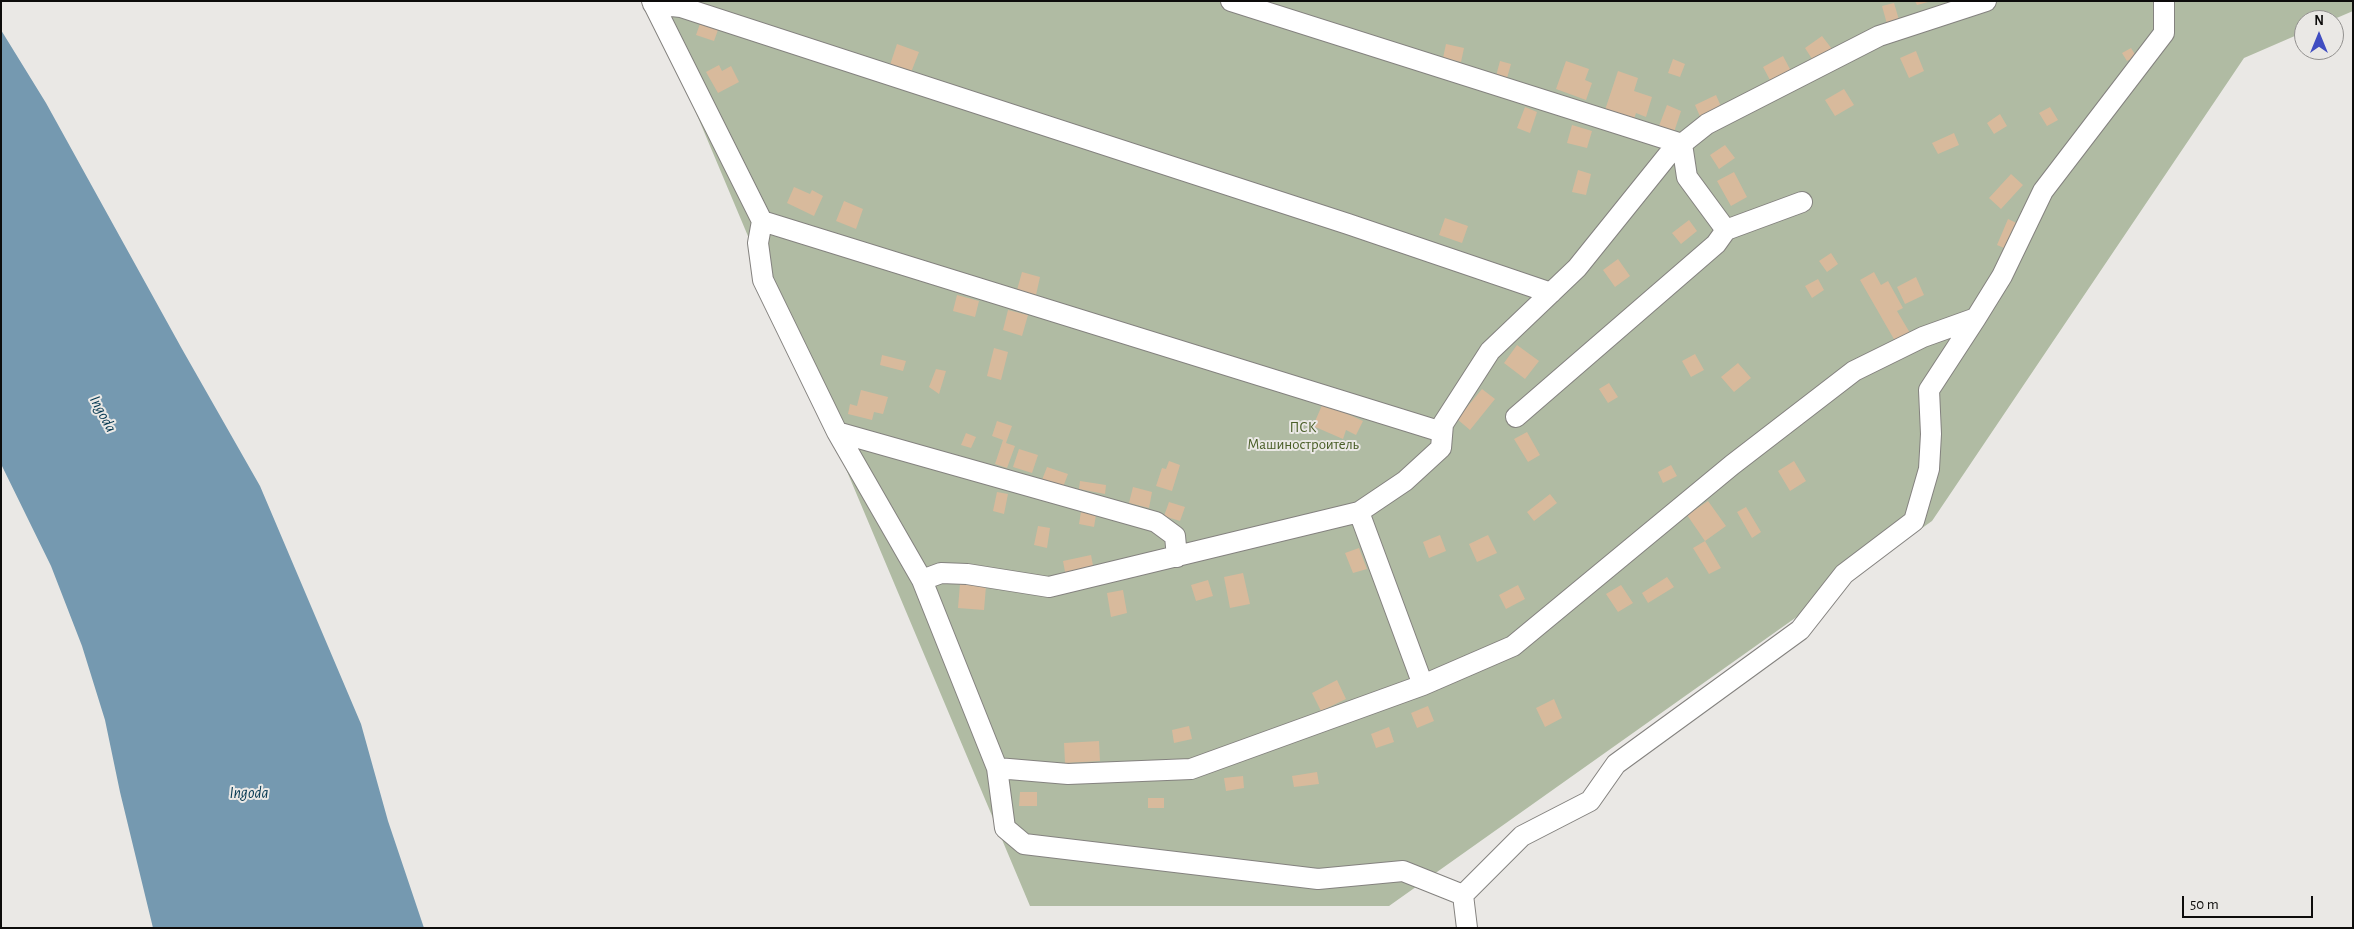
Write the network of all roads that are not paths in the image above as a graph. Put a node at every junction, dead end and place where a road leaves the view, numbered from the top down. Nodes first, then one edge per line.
1 (1231, 1) edge
2 (1986, 1) edge
3 (2164, 1) edge
4 (653, 2) edge
5 (1682, 144) junction
6 (1802, 202) dead end
7 (762, 221) junction
8 (1726, 230) junction
9 (1551, 293) junction
10 (1976, 318) junction
11 (1516, 417) dead end
12 (837, 432) junction
13 (1442, 432) junction
14 (1359, 512) junction
15 (1177, 557) junction
16 (922, 580) junction
17 (1423, 685) junction
18 (997, 768) junction
19 (1463, 895) junction
20 (1468, 928) edge

1 - 5 street
2 - 5 street
3 - 10 street
4 - 7 street
4 - 9 street
5 - 8 street
5 - 9 street
6 - 8 street
7 - 12 street
7 - 13 street
8 - 11 street
9 - 13 street
10 - 17 street
10 - 19 street
12 - 15 street
12 - 16 street
13 - 14 street
14 - 15 street
14 - 17 street
15 - 16 street
16 - 18 street
17 - 18 street
18 - 19 street
19 - 20 street

